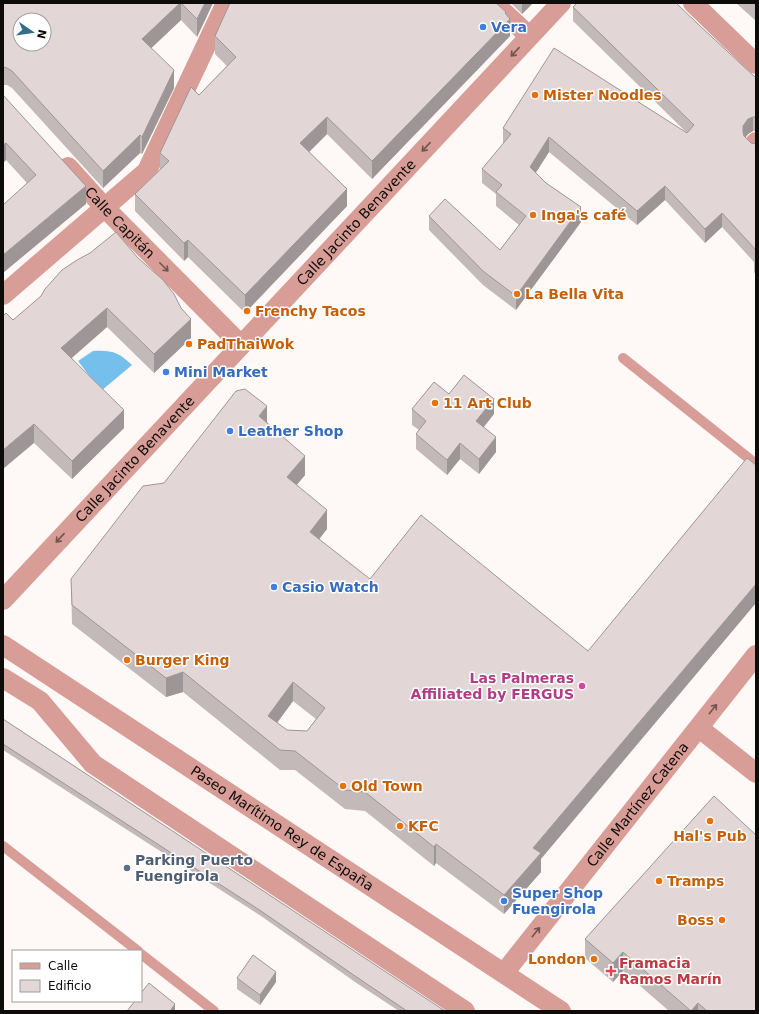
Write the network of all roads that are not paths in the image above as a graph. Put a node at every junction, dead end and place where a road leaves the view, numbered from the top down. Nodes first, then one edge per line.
1 (226, 3) edge
2 (494, 3) edge
3 (561, 3) edge
4 (693, 3) edge
5 (529, 36) junction
6 (756, 64) edge
7 (756, 142) edge
8 (756, 147) edge
9 (56, 155) edge
10 (104, 207) junction
11 (3, 295) edge
12 (241, 344) junction
13 (623, 358) dead end
14 (756, 464) edge
15 (3, 600) edge
16 (3, 646) edge
17 (756, 655) edge
18 (3, 678) edge
19 (698, 728) junction
20 (756, 773) edge
21 (3, 846) edge
22 (137, 950) edge
23 (142, 955) edge
24 (504, 973) junction
25 (214, 1011) edge
26 (465, 1011) edge
27 (561, 1011) edge

1 - 10 street
2 - 5 street
3 - 5 street, Calle Jacinto Benavente
4 - 6 street
5 -> 12 street, Calle Jacinto Benavente
7 - 8 street
9 - 10 street, Calle Capitán
10 - 11 street
10 -> 12 street, Calle Capitán
12 -> 15 street, Calle Jacinto Benavente
13 - 14 lane
16 - 24 street, Paseo Marítimo Rey de España
19 -> 17 street, Calle Martínez Catena
18 - 26 street
19 - 20 street
24 -> 19 street, Calle Martínez Catena
21 - 22 lane
23 - 25 lane
24 - 27 street, Paseo Marítimo Rey de España

